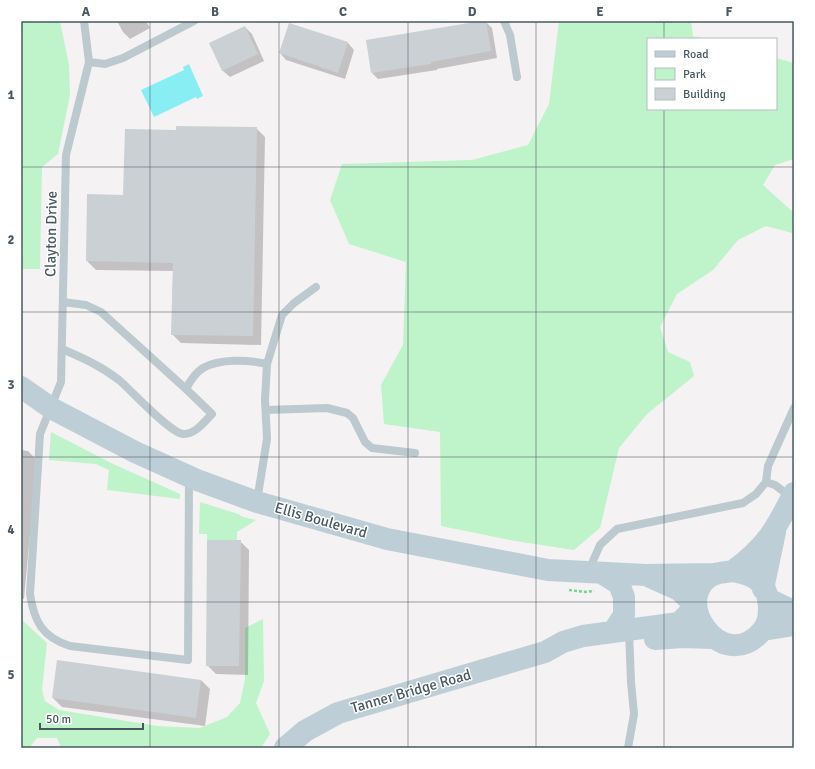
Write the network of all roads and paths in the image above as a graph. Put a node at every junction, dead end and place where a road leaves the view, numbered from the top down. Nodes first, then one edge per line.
1 (84, 21) edge
2 (194, 21) edge
3 (504, 21) edge
4 (89, 62) junction
5 (517, 77) dead end
6 (316, 287) dead end
7 (63, 302) junction
8 (62, 349) junction
9 (267, 364) junction
10 (21, 386) edge
11 (186, 389) junction
12 (51, 408) junction
13 (794, 408) edge
14 (266, 410) junction
15 (415, 453) dead end
16 (189, 476) junction
17 (766, 482) junction
18 (793, 495) edge
19 (257, 502) junction
20 (776, 528) junction
21 (725, 572) junction
22 (596, 573) junction
23 (646, 575) junction
24 (766, 594) junction
25 (696, 606) junction
26 (794, 610) edge
27 (794, 625) edge
28 (763, 630) junction
29 (624, 634) junction
30 (713, 638) junction
31 (285, 748) edge
32 (628, 748) edge

1 - 4 lane, Clayton Drive
2 - 4 lane
3 - 5 lane
4 - 7 lane, Clayton Drive
6 - 9 lane
7 - 8 lane, Clayton Drive
7 - 11 lane
8 - 11 lane
8 - 12 lane, Clayton Drive
9 - 11 lane
9 - 14 lane
10 - 12 main road, Ellis Boulevard
12 - 16 main road, Ellis Boulevard
12 - 16 lane, Clayton Drive
13 - 17 lane
14 - 15 lane
14 - 19 lane
16 - 19 main road, Ellis Boulevard
17 - 18 lane
17 - 22 lane
18 - 20 main road
19 - 22 main road, Ellis Boulevard
20 - 21 main road
20 - 24 main road
21 - 23 main road, Ellis Boulevard
21 - 24 main road
21 - 25 main road
22 - 23 main road, Ellis Boulevard
22 - 29 main road
23 - 25 main road, Ellis Boulevard
24 - 26 main road
24 - 28 main road
25 - 29 main road, Tanner Bridge Road
25 - 30 main road
27 - 28 main road
28 - 30 main road
29 - 30 main road, Tanner Bridge Road
29 - 31 main road, Tanner Bridge Road
29 - 32 lane

